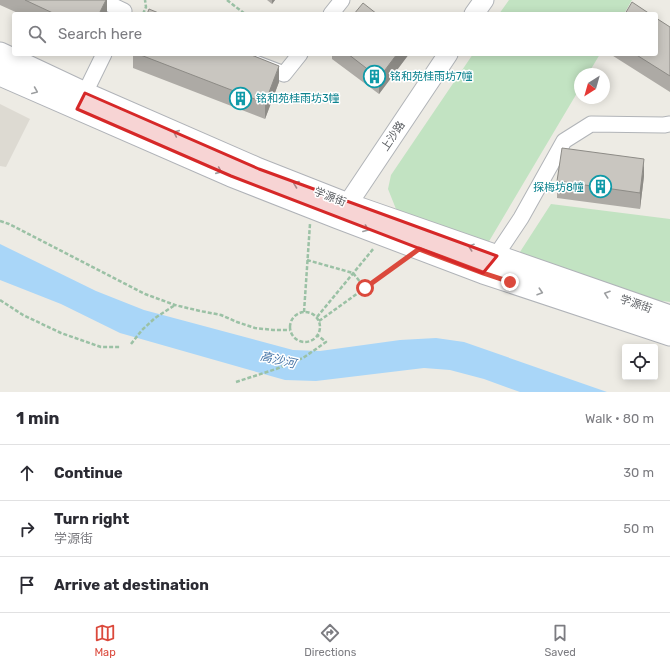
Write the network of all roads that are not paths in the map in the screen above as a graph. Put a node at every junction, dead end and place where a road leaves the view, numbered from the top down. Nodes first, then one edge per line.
1 (101, 0) edge
2 (342, 0) edge
3 (484, 0) edge
4 (123, 12) edge
5 (333, 12) edge
6 (475, 12) edge
7 (0, 54) edge
8 (103, 56) edge
9 (237, 56) edge
10 (298, 56) edge
11 (447, 56) edge
12 (0, 74) edge
13 (81, 101) junction
14 (670, 124) edge
15 (343, 211) junction
16 (497, 256) junction
17 (483, 273) junction
18 (670, 316) edge
19 (670, 335) edge

1 - 4 street
2 - 5 street
3 - 6 street
7 - 13 main road, 学源街
8 - 13 street
9 - 10 street
11 - 15 street, 上沙路
12 -> 13 main road, 学源街
15 -> 13 main road, 学源街
13 -> 15 main road, 学源街
14 - 16 street
16 -> 15 main road, 学源街
15 -> 17 main road, 学源街
16 - 17 street
18 -> 16 main road, 学源街
17 -> 19 main road, 学源街

